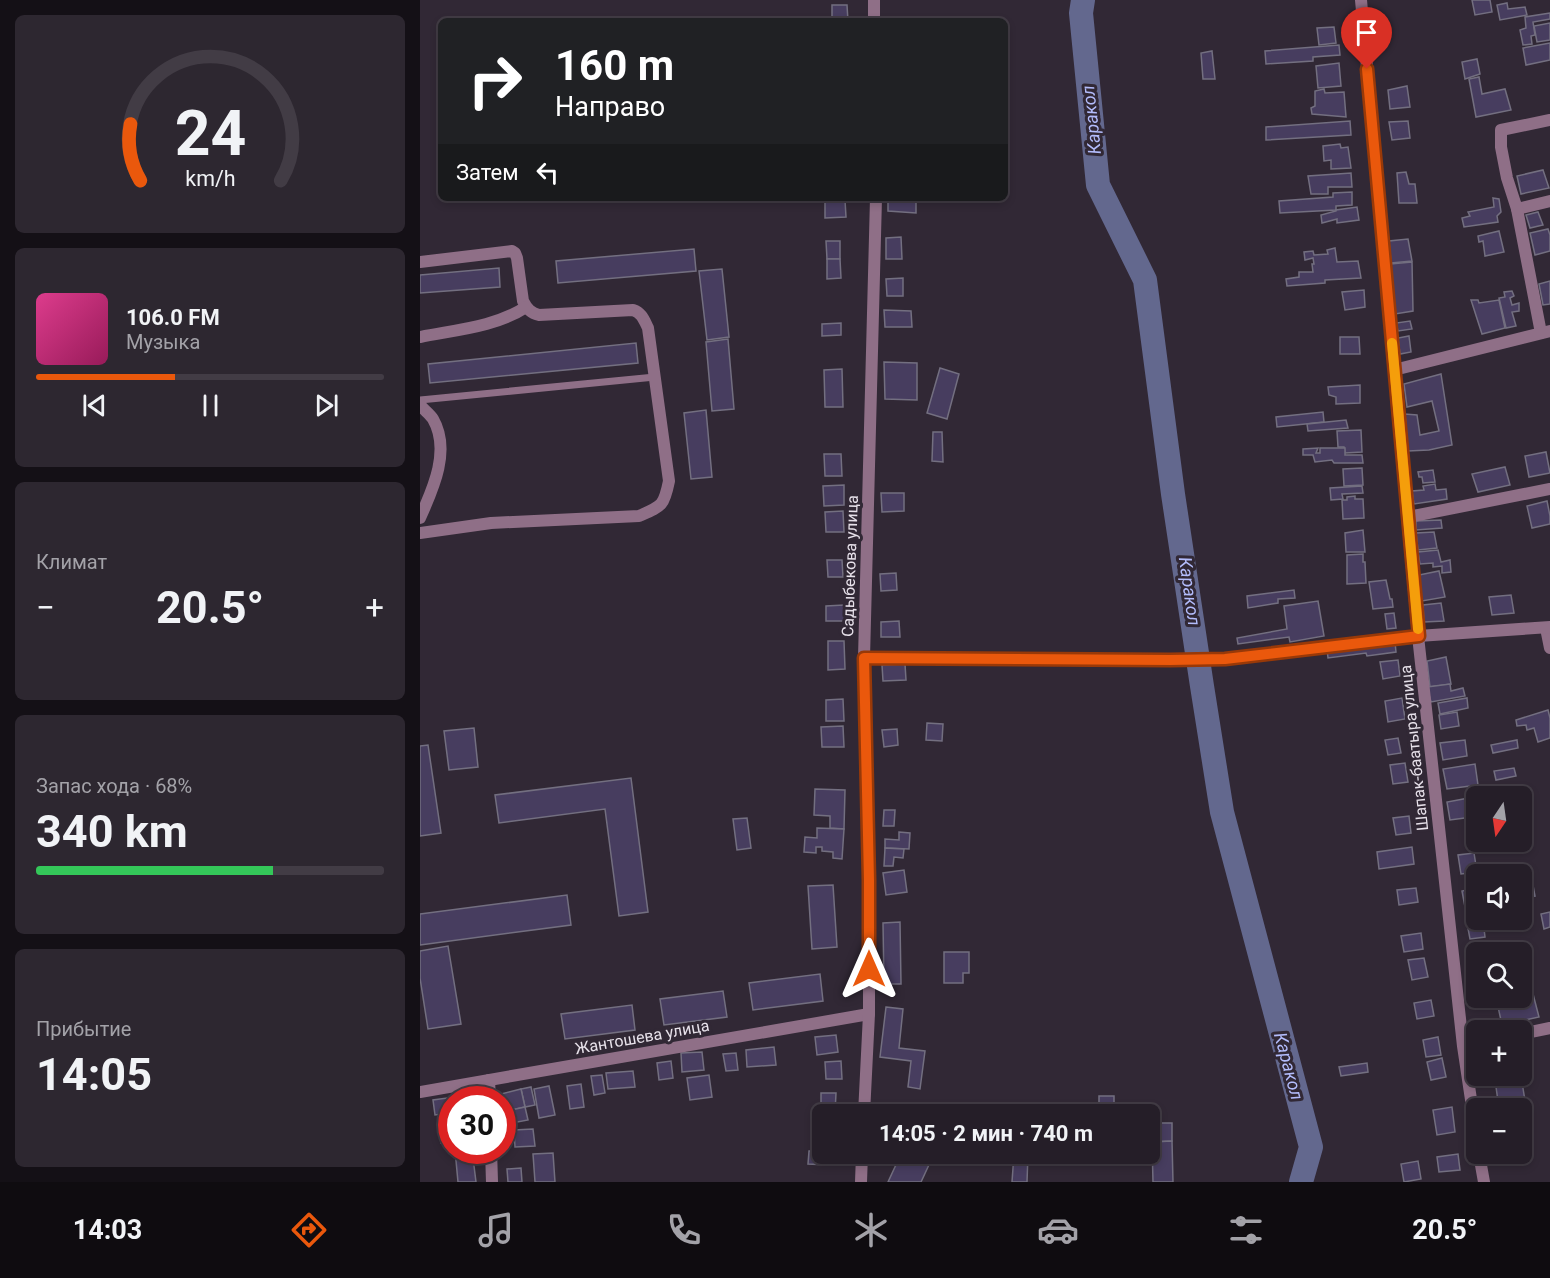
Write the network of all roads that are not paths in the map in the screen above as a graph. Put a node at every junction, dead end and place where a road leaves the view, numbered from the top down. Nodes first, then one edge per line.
1 (874, 0) edge
2 (1361, 0) edge
3 (874, 18) edge
4 (1550, 120) edge
5 (876, 201) edge
6 (1550, 201) edge
7 (1517, 208) junction
8 (420, 262) edge
9 (526, 307) junction
10 (1546, 332) edge
11 (420, 337) edge
12 (1394, 370) junction
13 (655, 377) junction
14 (420, 400) edge
15 (420, 405) edge
16 (1550, 489) edge
17 (1407, 517) junction
18 (420, 518) edge
19 (420, 533) edge
20 (1548, 627) edge
21 (1419, 636) junction
22 (1550, 648) edge
23 (864, 658) junction
24 (869, 1014) junction
25 (1550, 1028) edge
26 (1532, 1032) edge
27 (1466, 1045) edge
28 (1462, 1046) junction
29 (489, 1080) junction
30 (489, 1086) edge
31 (420, 1092) edge
32 (1470, 1098) edge
33 (864, 1104) edge
34 (491, 1164) edge
35 (862, 1164) edge
36 (1481, 1164) edge
37 (492, 1182) edge
38 (861, 1182) edge
39 (1484, 1182) edge

1 - 3 street
2 - 12 street, Шапак-баатыра улица
4 - 7 street
5 - 23 street, Садыбекова улица
6 - 7 street
7 - 10 street
8 - 9 street
9 - 11 street
9 - 13 street
10 - 12 street
12 - 17 street, Шапак-баатыра улица
13 - 14 lane
13 - 19 street
15 - 18 street
16 - 17 street
17 - 21 street, Шапак-баатыра улица
20 - 21 street
20 - 22 street
21 - 23 street
21 - 28 street, Шапак-баатыра улица
23 - 24 street, Садыбекова улица
24 - 29 street, Жантошева улица
24 - 33 street, Садыбекова улица
25 - 26 street
27 - 28 street
28 - 32 street, Шапак-баатыра улица
29 - 30 street
29 - 31 street, Жантошева улица
34 - 37 street
35 - 38 street
36 - 39 street

